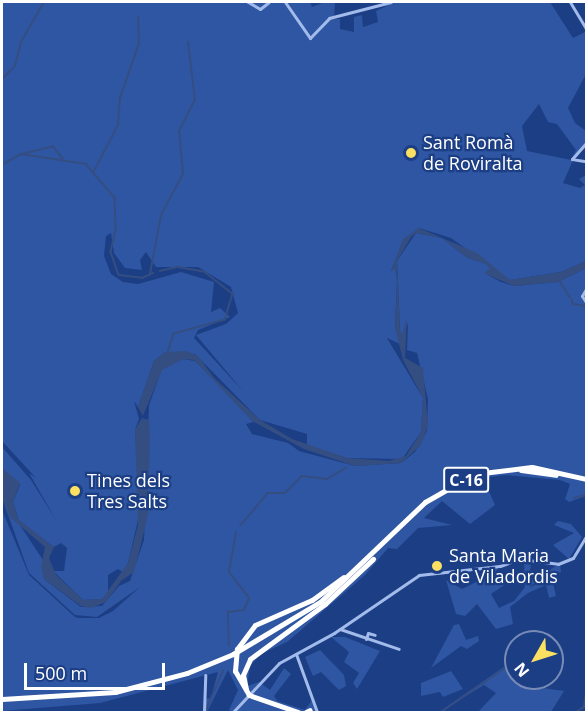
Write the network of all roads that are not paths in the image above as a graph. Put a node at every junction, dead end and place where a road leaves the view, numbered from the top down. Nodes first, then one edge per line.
1 (248, 2) edge
2 (268, 2) edge
3 (285, 2) edge
4 (391, 2) edge
5 (570, 2) edge
6 (586, 29) edge
7 (586, 143) edge
8 (585, 161) dead end
9 (586, 289) edge
10 (586, 302) edge
11 (586, 481) edge
12 (586, 536) edge
13 (386, 541) junction
14 (374, 558) junction
15 (340, 629) junction
16 (375, 635) dead end
17 (366, 639) junction
18 (399, 649) dead end
19 (296, 654) junction
20 (236, 655) junction
21 (205, 675) dead end
22 (252, 694) junction
23 (2, 701) edge
24 (204, 712) edge
25 (233, 712) edge
26 (298, 712) edge
27 (312, 712) edge

1 - 2 street
3 - 4 street
5 - 6 street
7 - 8 street
9 - 10 street
11 - 13 highway, C-16
11 - 14 highway, C-16
12 - 15 street
13 - 20 highway, C-16
13 - 22 highway
14 - 20 highway, C-16
14 - 22 highway
15 - 17 street
15 - 19 street
16 - 17 street
17 - 18 street
19 - 22 street
19 - 27 street
20 - 23 highway, C-16
21 - 24 street
22 - 25 street
22 - 26 highway

